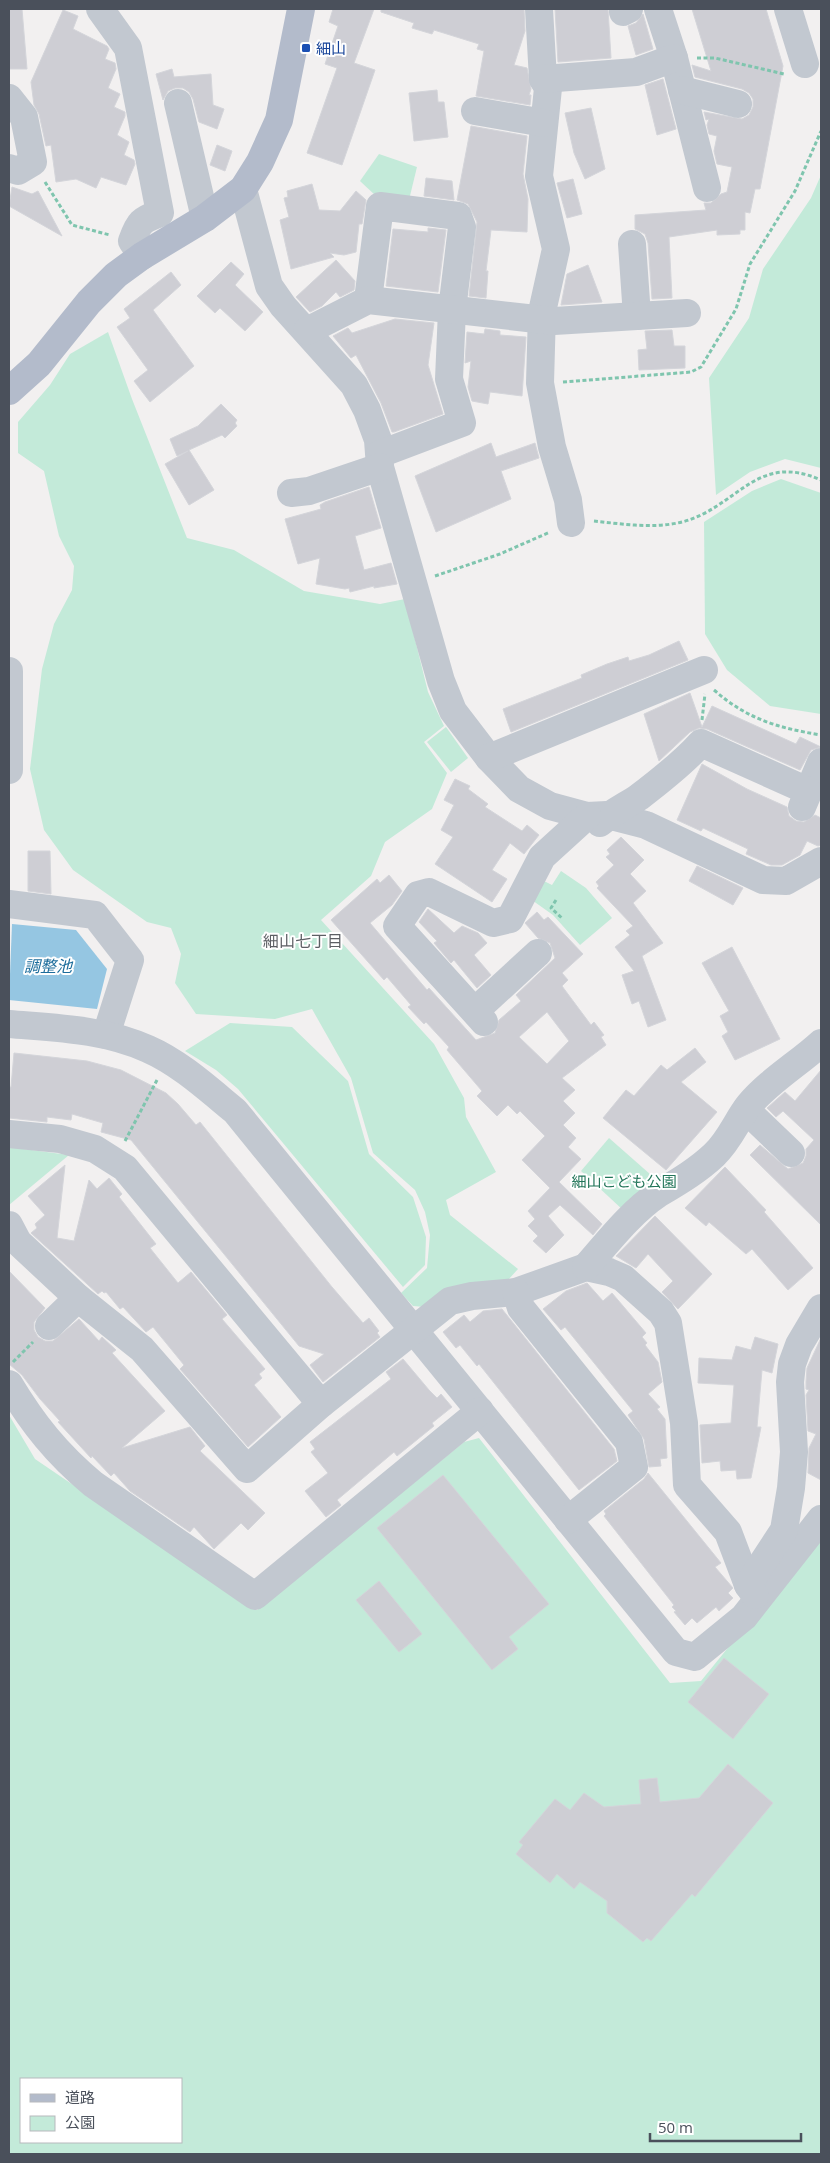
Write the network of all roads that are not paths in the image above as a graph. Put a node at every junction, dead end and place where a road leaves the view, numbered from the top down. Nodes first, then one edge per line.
1 (100, 9) edge
2 (301, 9) edge
3 (539, 9) edge
4 (658, 9) edge
5 (788, 9) edge
6 (674, 58) junction
7 (795, 69) road end
8 (543, 79) junction
9 (682, 90) junction
10 (9, 98) edge
11 (178, 103) dead end
12 (738, 104) dead end
13 (475, 111) dead end
14 (544, 123) junction
15 (21, 165) edge
16 (707, 188) dead end
17 (243, 189) junction
18 (205, 218) junction
19 (632, 244) dead end
20 (137, 249) junction
21 (368, 300) junction
22 (452, 310) junction
23 (687, 313) dead end
24 (637, 316) junction
25 (541, 320) junction
26 (307, 331) junction
27 (9, 391) edge
28 (380, 461) junction
29 (291, 493) dead end
30 (571, 523) road end
31 (9, 672) edge
32 (704, 675) road end
33 (488, 758) junction
34 (821, 762) edge
35 (9, 770) edge
36 (597, 816) junction
37 (821, 861) edge
38 (553, 890) road end
39 (9, 904) edge
40 (538, 953) dead end
41 (9, 1024) edge
42 (106, 1035) junction
43 (821, 1043) edge
44 (746, 1110) junction
45 (9, 1134) edge
46 (791, 1153) dead end
47 (9, 1225) edge
48 (586, 1267) junction
49 (516, 1292) junction
50 (78, 1298) junction
51 (821, 1308) edge
52 (49, 1326) road end
53 (415, 1331) junction
54 (9, 1384) edge
55 (321, 1404) junction
56 (480, 1411) junction
57 (568, 1520) junction
58 (821, 1520) edge
59 (754, 1593) junction

1 - 20 street
2 - 17 main road
3 - 8 street
4 - 6 street
5 - 7 street
6 - 8 street
6 - 9 street
8 - 14 street
9 - 12 street
9 - 16 street
10 - 15 street
11 - 18 street
13 - 14 street
14 - 25 street
17 - 18 main road
17 - 26 street
18 - 20 main road
19 - 24 street
20 - 27 main road
21 - 22 street
21 - 22 street
21 - 26 street
22 - 25 street
22 - 28 street
23 - 24 street
24 - 25 street
25 - 30 street
26 - 28 street
28 - 29 street
28 - 33 street
31 - 35 street
32 - 33 street
33 - 36 street
34 - 36 street
36 - 37 street
36 - 38 street
36 - 40 street
39 - 42 street
41 - 42 street
42 - 53 street
43 - 44 street
44 - 46 street
44 - 48 street
45 - 55 street
47 - 50 street
48 - 49 street
48 - 59 street
49 - 53 street
49 - 57 street
50 - 52 street
50 - 55 street
51 - 59 street
53 - 55 street
53 - 56 street
54 - 56 street
56 - 57 street
57 - 59 street
58 - 59 street

